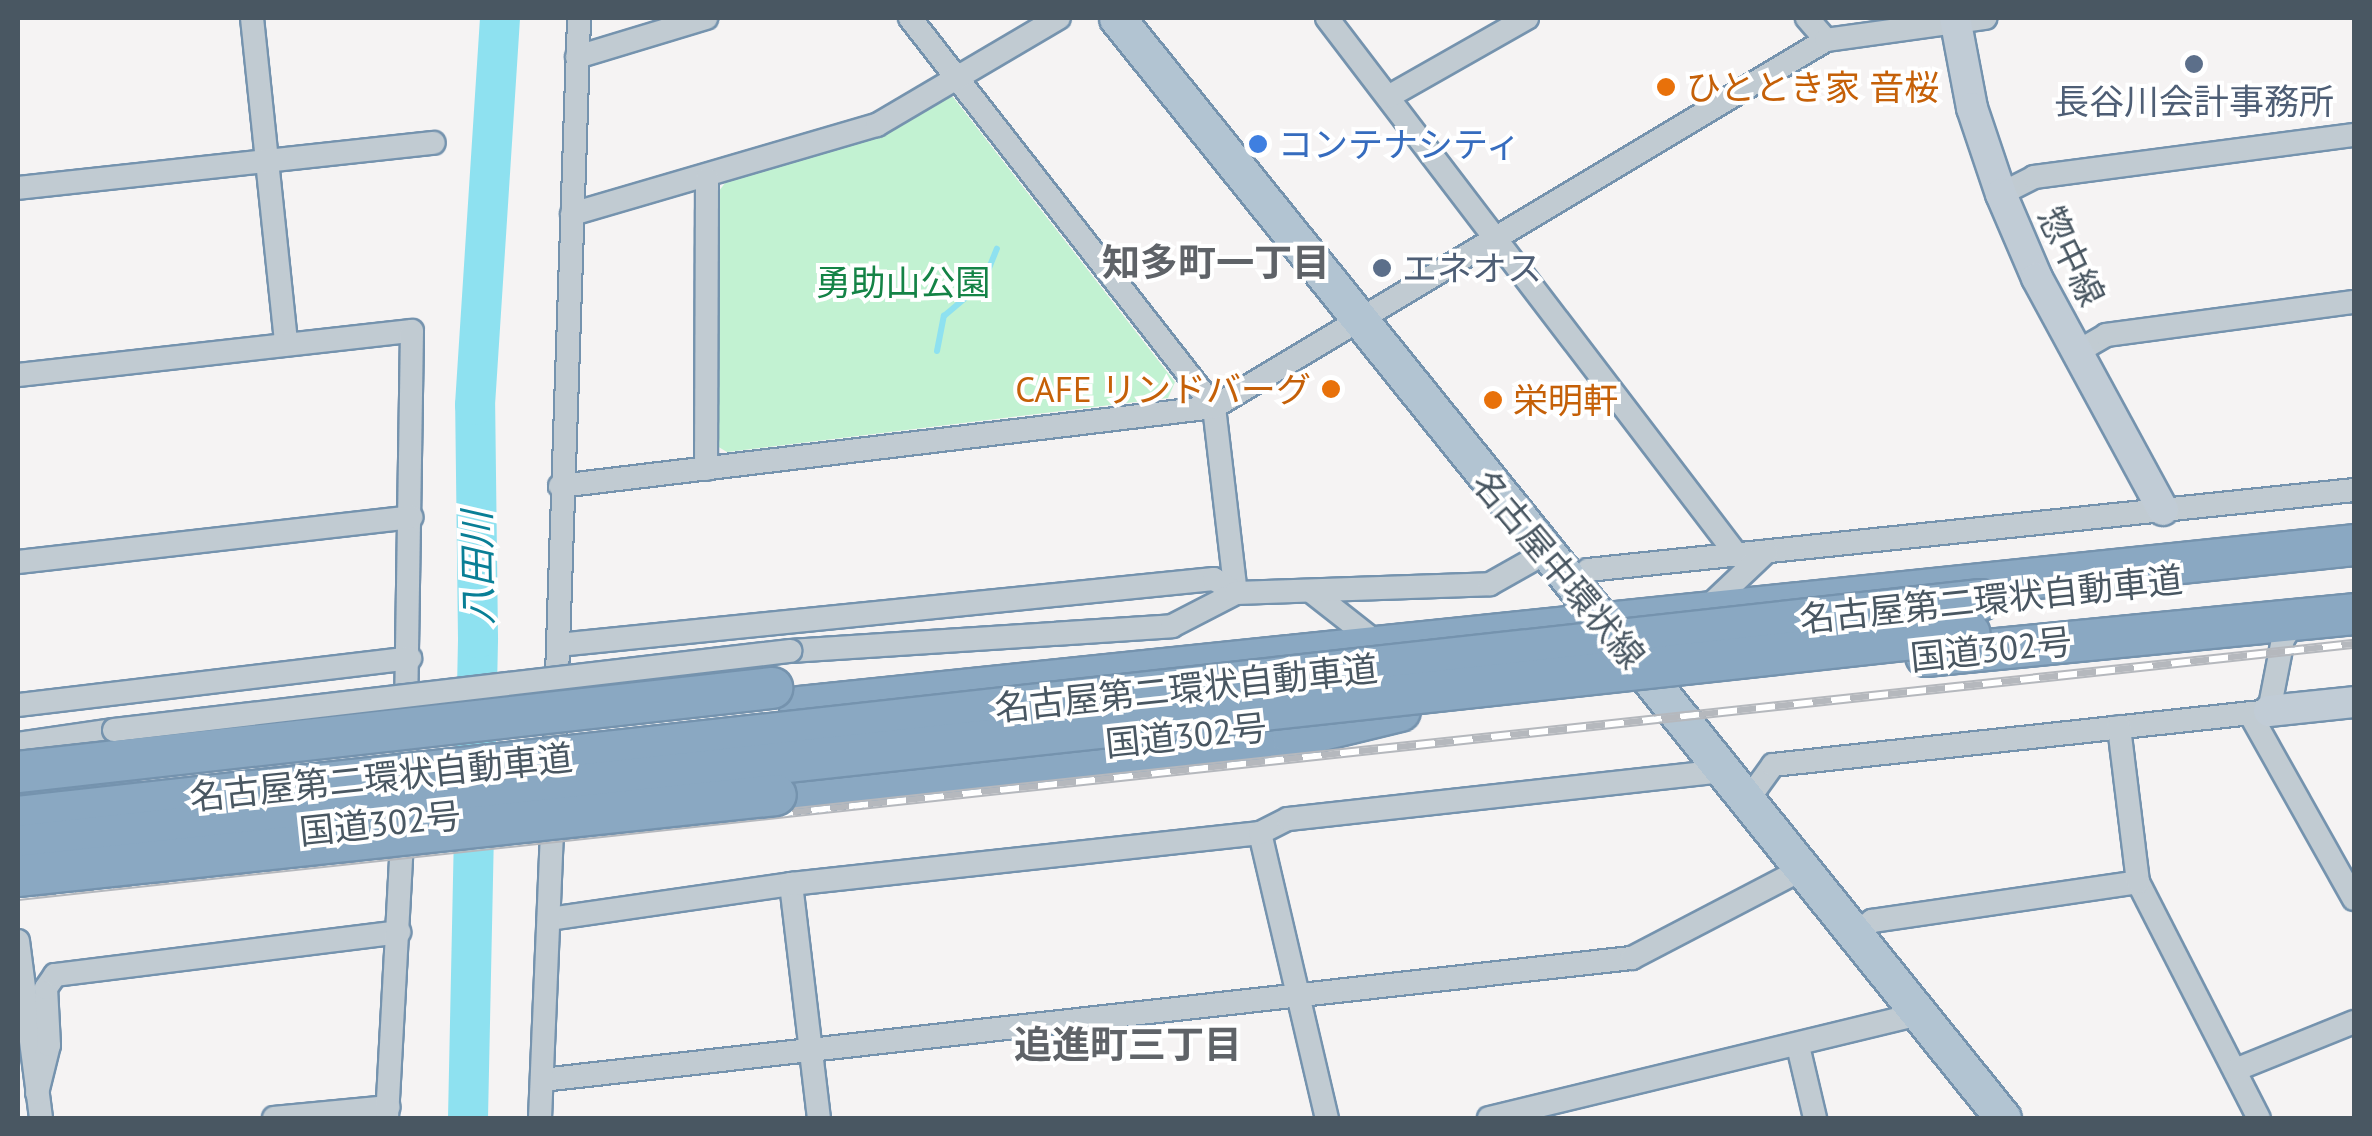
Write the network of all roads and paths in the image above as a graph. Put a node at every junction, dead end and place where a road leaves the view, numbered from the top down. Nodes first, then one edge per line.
1 (252, 18) edge
2 (579, 18) edge
3 (706, 18) edge
4 (910, 18) edge
5 (1059, 18) edge
6 (1116, 18) edge
7 (1327, 18) edge
8 (1807, 18) edge
9 (1966, 19) edge
10 (1516, 20) edge
11 (1826, 40) junction
12 (577, 58) junction
13 (957, 78) junction
14 (1388, 97) junction
15 (2354, 135) edge
16 (434, 143) dead end
17 (269, 162) junction
18 (707, 178) junction
19 (18, 188) edge
20 (2001, 194) junction
21 (572, 214) junction
22 (1498, 238) junction
23 (2354, 302) edge
24 (1356, 322) junction
25 (286, 344) junction
26 (2077, 352) junction
27 (18, 375) edge
28 (1214, 406) junction
29 (706, 470) junction
30 (560, 486) junction
31 (2354, 490) edge
32 (2163, 510) junction
33 (411, 517) junction
34 (2354, 545) edge
35 (1766, 552) junction
36 (1545, 553) junction
37 (1738, 555) junction
38 (18, 562) edge
39 (2354, 562) edge
40 (1588, 570) dead end
41 (1309, 590) junction
42 (1236, 593) junction
43 (2354, 598) edge
44 (1706, 609) junction
45 (2354, 614) edge
46 (2297, 618) junction
47 (1598, 620) junction
48 (1378, 644) junction
49 (558, 645) junction
50 (410, 658) junction
51 (1656, 685) junction
52 (786, 698) junction
53 (2354, 702) edge
54 (18, 705) edge
55 (2260, 712) junction
56 (2119, 726) junction
57 (18, 744) edge
58 (1725, 771) junction
59 (18, 772) edge
60 (774, 787) junction
61 (18, 793) edge
62 (1747, 801) junction
63 (18, 816) edge
64 (1260, 833) junction
65 (18, 846) edge
66 (18, 862) edge
67 (1800, 870) junction
68 (18, 876) edge
69 (2138, 882) junction
70 (791, 884) junction
71 (2354, 899) edge
72 (549, 919) junction
73 (399, 932) junction
74 (1854, 935) junction
75 (18, 941) edge
76 (1298, 997) junction
77 (1919, 1014) junction
78 (2354, 1022) edge
79 (1798, 1046) junction
80 (811, 1050) junction
81 (18, 1058) edge
82 (2235, 1070) junction
83 (542, 1080) junction
84 (38, 1093) junction
85 (387, 1113) edge
86 (41, 1118) edge
87 (274, 1118) edge
88 (540, 1118) edge
89 (819, 1118) edge
90 (1327, 1118) edge
91 (1489, 1118) edge
92 (1815, 1118) edge
93 (2003, 1118) edge
94 (2259, 1118) edge

1 - 17 street
2 - 12 street
3 - 12 street
4 - 13 street
5 - 13 street
6 - 24 main road, 名古屋中環状線
7 - 14 street
8 - 11 street
9 - 11 street
9 - 20 street, 惣中線
10 - 14 street
11 - 22 street
12 - 21 street
13 - 18 street
13 - 28 street
14 - 22 street
15 - 20 street
16 - 17 street
17 - 19 street
17 - 25 street
18 - 21 street
18 - 29 street
20 - 26 street, 惣中線
21 - 30 street
22 - 24 street
22 - 37 street
23 - 26 street
24 - 28 street
24 - 36 main road, 名古屋中環状線
25 - 27 street
25 - 33 street
26 - 32 street, 惣中線
28 - 29 street
28 - 42 street
29 - 30 street
30 - 49 street
31 - 32 street
32 - 35 street
33 - 38 street
33 - 50 street
34 - 44 highway, 国道302号
35 - 37 street
35 - 44 street
36 - 41 street
36 - 47 main road, 名古屋中環状線
37 - 40 street
39 - 63 highway, 名古屋第二環状自動車道, bridge
41 - 42 street
41 - 48 street
42 - 49 street
42 - 57 street, bridge
43 - 65 highway, 名古屋第二環状自動車道, bridge
44 - 47 highway, 国道302号
45 - 46 highway, 国道302号
46 - 51 highway, 国道302号
46 - 55 street
47 - 48 highway, 国道302号
47 - 51 main road, 名古屋中環状線
48 - 52 highway, 国道302号
49 - 72 street
50 - 54 street
50 - 73 street
51 - 58 main road, 名古屋中環状線
51 - 60 highway, 国道302号
52 - 59 highway, bridge
52 - 61 highway, 国道302号
53 - 55 street
55 - 56 street
55 - 71 street
56 - 62 street
56 - 69 street
58 - 62 main road, 名古屋中環状線
58 - 64 street
60 - 66 highway, 国道302号
60 - 68 highway, bridge
62 - 67 main road, 名古屋中環状線
64 - 70 street
64 - 76 street
67 - 74 main road, 名古屋中環状線
67 - 76 street
69 - 74 street
69 - 82 street
70 - 72 street
70 - 80 street
72 - 83 street
73 - 84 street
73 - 85 street
74 - 77 main road, 名古屋中環状線
75 - 84 street
76 - 80 street
76 - 90 street
77 - 79 street
77 - 93 main road, 名古屋中環状線
78 - 82 street
79 - 91 street
79 - 92 street
80 - 83 street
80 - 89 street
81 - 84 street
82 - 94 street
83 - 88 street
84 - 86 street
85 - 87 street

